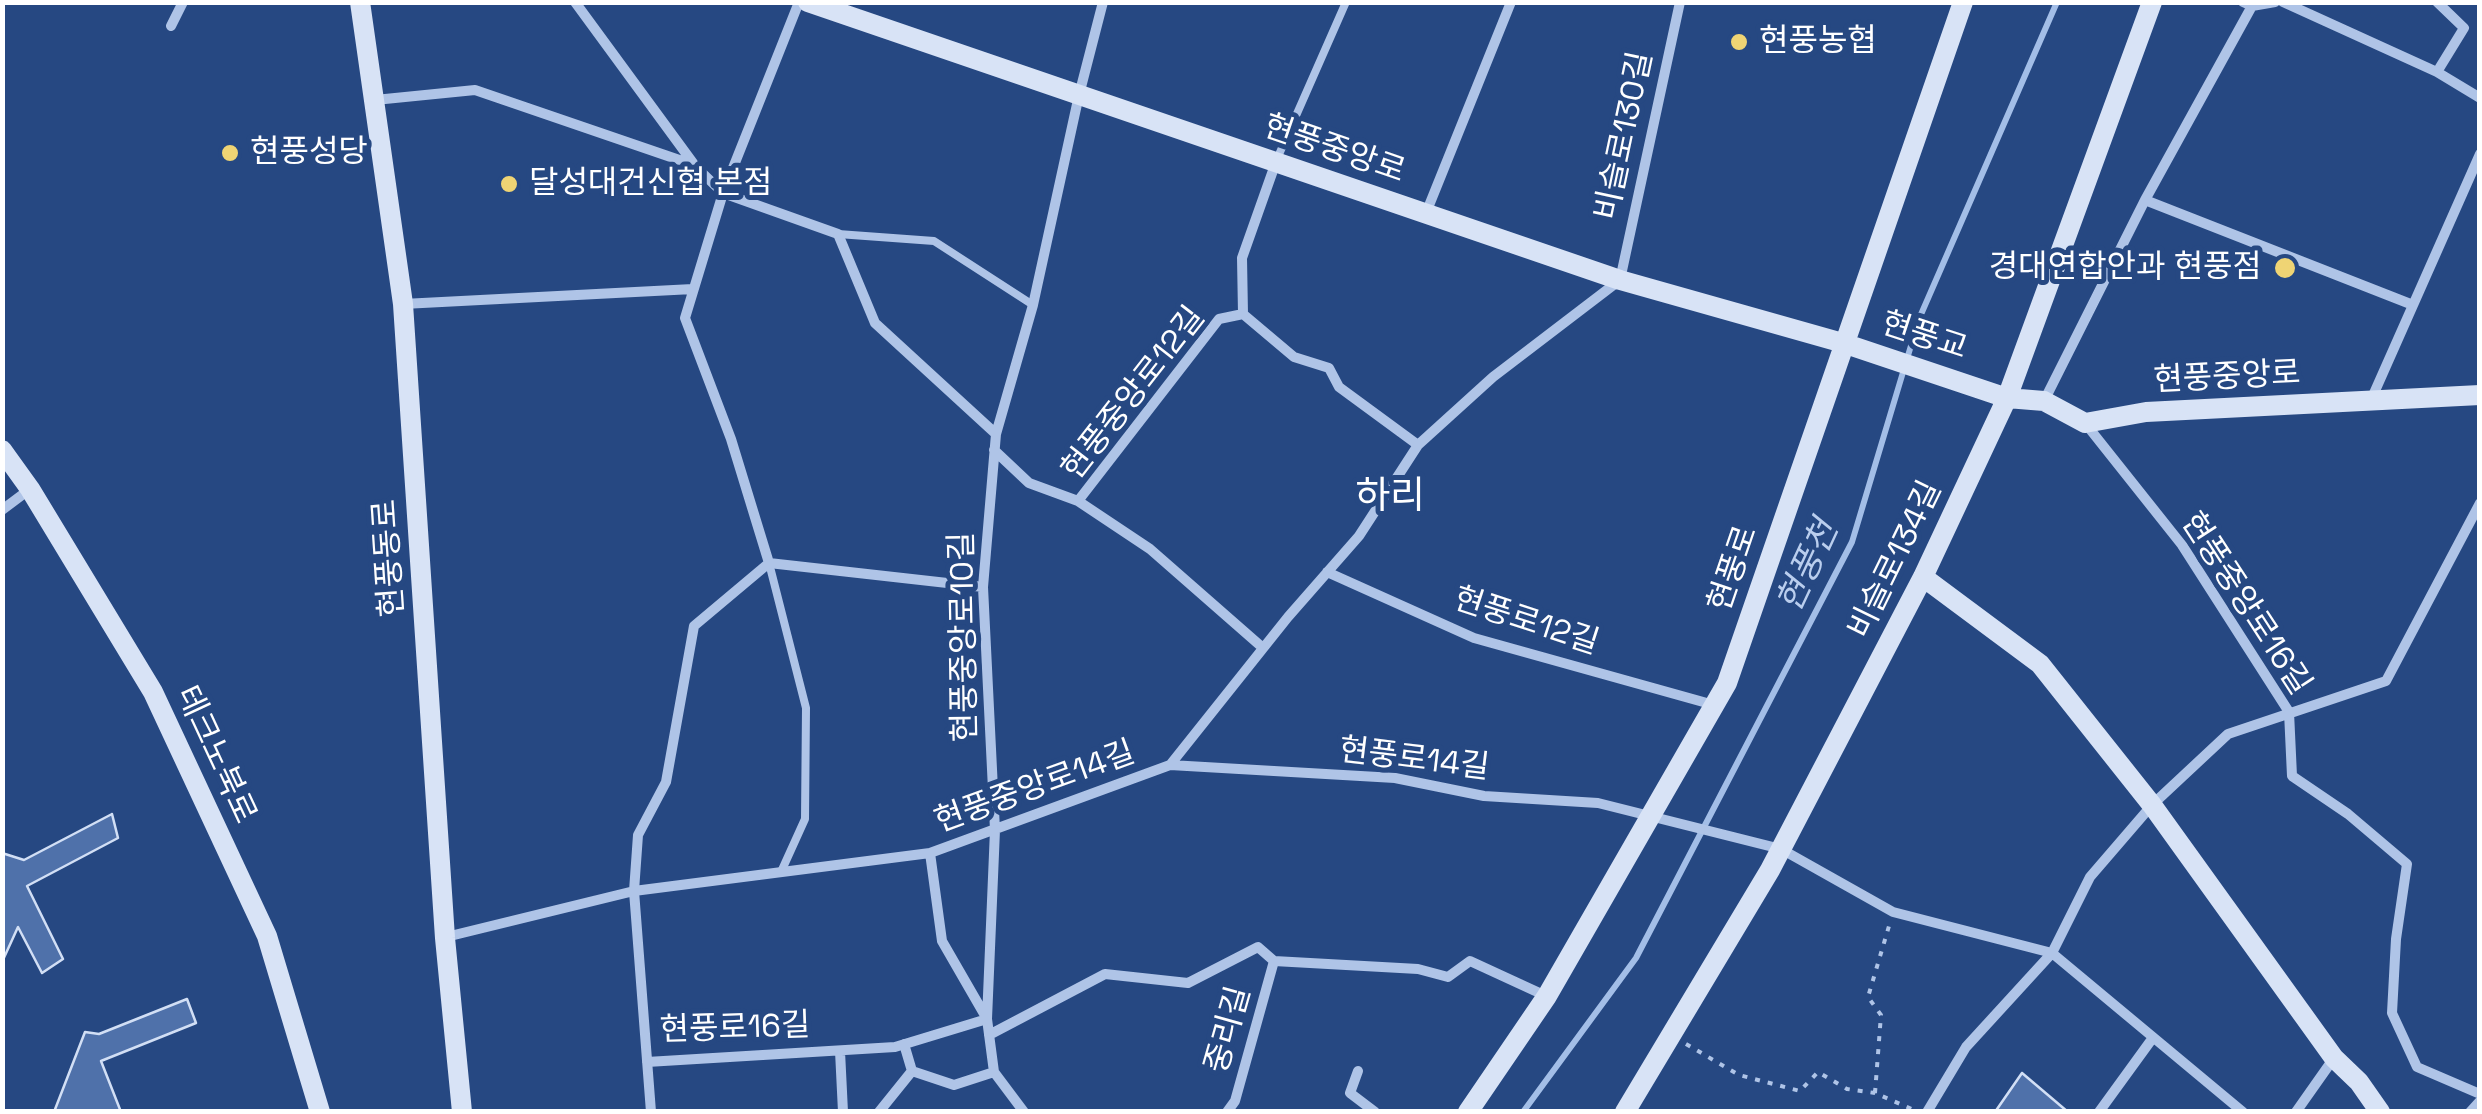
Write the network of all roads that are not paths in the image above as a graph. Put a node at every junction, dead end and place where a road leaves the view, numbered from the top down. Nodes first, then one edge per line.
1 (182, 2) edge
2 (360, 2) edge
3 (576, 2) edge
4 (799, 2) edge
5 (808, 2) edge
6 (1103, 2) edge
7 (1346, 2) edge
8 (1511, 2) edge
9 (1680, 2) edge
10 (1963, 2) edge
11 (2152, 2) edge
12 (2276, 2) edge
13 (2283, 2) edge
14 (2437, 2) edge
15 (2248, 4) edge
16 (171, 26) dead end
17 (2437, 72) junction
18 (1079, 95) junction
19 (2480, 98) edge
20 (374, 100) junction
21 (2480, 154) edge
22 (1276, 162) junction
23 (694, 165) junction
24 (723, 192) junction
25 (2145, 200) junction
26 (1426, 214) junction
27 (838, 234) junction
28 (1620, 280) junction
29 (693, 289) junction
30 (403, 304) junction
31 (1032, 305) junction
32 (2413, 305) junction
33 (1243, 314) junction
34 (1844, 343) junction
35 (2480, 395) edge
36 (2008, 398) junction
37 (2371, 400) junction
38 (2044, 401) junction
39 (2085, 423) junction
40 (996, 434) junction
41 (1418, 445) junction
42 (2, 450) edge
43 (994, 450) junction
44 (30, 490) junction
45 (1078, 501) junction
46 (2480, 503) edge
47 (2, 510) edge
48 (769, 563) junction
49 (1327, 572) junction
50 (1923, 577) junction
51 (983, 587) junction
52 (1263, 648) junction
53 (1714, 704) junction
54 (2289, 712) junction
55 (1170, 764) junction
56 (2152, 805) junction
57 (1650, 815) junction
58 (996, 830) junction
59 (1782, 849) junction
60 (930, 853) junction
61 (782, 872) junction
62 (634, 890) junction
63 (445, 938) junction
64 (2052, 953) junction
65 (1274, 961) junction
66 (1547, 996) junction
67 (987, 1018) junction
68 (989, 1035) junction
69 (2152, 1039) junction
70 (904, 1044) junction
71 (840, 1050) junction
72 (2334, 1058) junction
73 (647, 1062) junction
74 (1358, 1071) dead end
75 (912, 1072) junction
76 (994, 1072) junction
77 (2480, 1097) edge
78 (320, 1112) edge
79 (462, 1112) edge
80 (651, 1112) edge
81 (843, 1112) edge
82 (878, 1112) edge
83 (1024, 1112) edge
84 (1228, 1112) edge
85 (1375, 1112) edge
86 (1468, 1112) edge
87 (1624, 1112) edge
88 (1927, 1112) edge
89 (2099, 1112) edge
90 (2243, 1112) edge
91 (2296, 1112) edge
92 (2380, 1112) edge
93 (2470, 1112) edge

1 - 16 street
2 - 20 street, 현풍동로
3 - 23 street
4 - 24 street
5 - 18 street, 현풍중앙로
6 - 18 street, 현풍중앙로10길
7 - 22 lane
8 - 26 street
9 - 28 street, 비슬로130길
10 - 34 street, 현풍로
11 - 36 street, 비슬로134길
12 - 15 street
13 - 17 street
14 - 17 street
15 - 25 street
17 - 19 street
18 - 22 street, 현풍중앙로
18 - 31 street, 현풍중앙로10길
20 - 23 street
20 - 30 street, 현풍동로
21 - 32 street
22 - 26 street, 현풍중앙로
22 - 33 street, 현풍중앙로12길
23 - 24 street
24 - 27 street
24 - 29 street
25 - 32 street
25 - 38 street
26 - 28 street, 현풍중앙로
27 - 31 lane
27 - 40 street
28 - 34 street, 현풍중앙로
28 - 41 street, 현풍중앙로14길
29 - 30 street
29 - 48 street
30 - 63 street, 현풍동로
31 - 40 street, 현풍중앙로10길
32 - 37 street
33 - 41 street
33 - 45 street, 현풍중앙로12길
34 - 36 street, 현풍교
34 - 53 street, 현풍로
35 - 37 street, 현풍중앙로
36 - 38 street
36 - 50 street, 비슬로134길
37 - 39 street, 현풍중앙로
38 - 39 street
39 - 54 street, 현풍중앙로16길
40 - 43 street, 현풍중앙로10길
41 - 49 street, 현풍중앙로14길
42 - 44 street, 테크노북로
43 - 45 street
43 - 51 street, 현풍중앙로10길
44 - 47 street
44 - 78 street, 테크노북로
45 - 52 street, 현풍중앙로12길
46 - 54 street
48 - 51 street
48 - 61 lane
48 - 62 street
49 - 52 street, 현풍중앙로14길
49 - 53 street, 현풍로12길
50 - 56 street
50 - 59 street, 비슬로134길
51 - 58 street, 현풍중앙로10길
52 - 55 street, 현풍중앙로14길
53 - 57 street, 현풍로
54 - 56 street
54 - 77 street, 현풍중앙로16길
55 - 57 street, 현풍로14길
55 - 58 street, 현풍중앙로14길
56 - 64 street
56 - 72 street
57 - 59 street, 현풍로14길
57 - 66 street, 현풍로
58 - 60 street, 현풍중앙로14길
58 - 67 street, 현풍중앙로10길
59 - 64 street, 현풍로14길
59 - 87 street, 비슬로134길
60 - 61 street, 현풍중앙로14길
60 - 67 street, 현풍중앙로10길
61 - 62 street, 현풍중앙로14길
62 - 63 street, 현풍중앙로14길
62 - 73 street, 현풍로16길
63 - 79 street, 현풍동로
64 - 69 street
64 - 88 street
65 - 66 street
65 - 68 street
65 - 84 street, 중리길
66 - 86 street, 현풍로
67 - 68 street, 현풍중앙로10길
67 - 70 street, 현풍로16길
68 - 76 street, 현풍중앙로10길
69 - 89 street
69 - 90 street
70 - 71 street, 현풍로16길
70 - 75 street
71 - 73 street, 현풍로16길
71 - 81 street
72 - 91 street
72 - 92 street
73 - 80 street
74 - 85 street
75 - 76 street
75 - 82 street
76 - 83 street, 현풍중앙로10길
77 - 93 street

